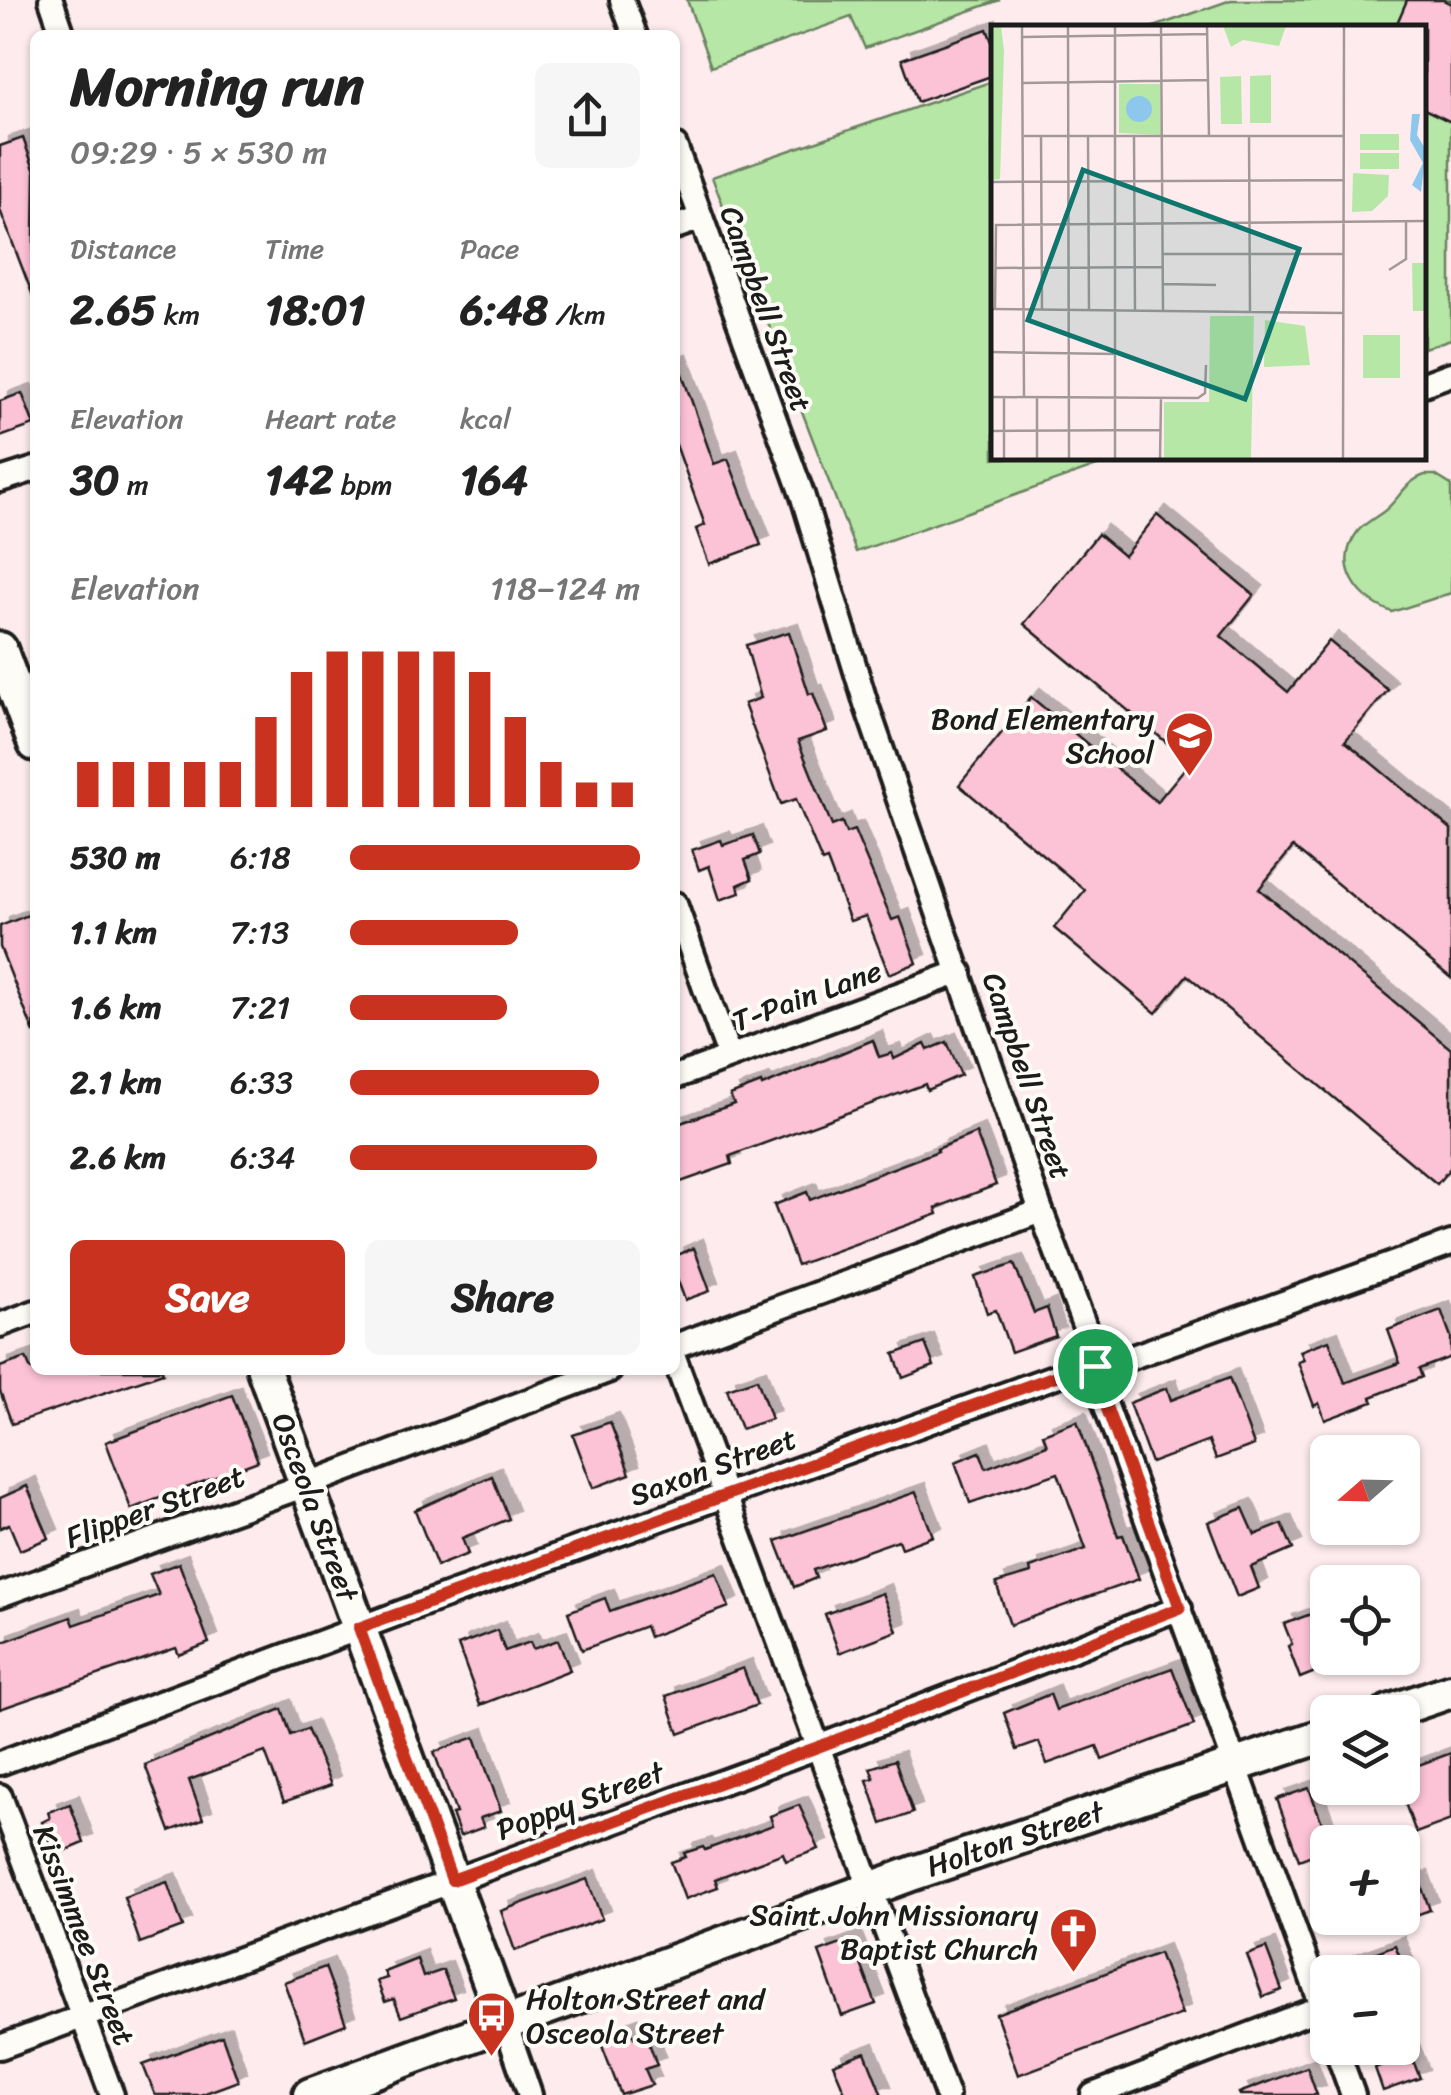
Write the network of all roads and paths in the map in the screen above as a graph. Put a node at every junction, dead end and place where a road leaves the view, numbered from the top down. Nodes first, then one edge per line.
1 (50, 0) edge
2 (622, 0) edge
3 (61, 30) edge
4 (633, 30) edge
5 (680, 160) edge
6 (701, 218) junction
7 (680, 224) edge
8 (1451, 374) edge
9 (1426, 383) edge
10 (30, 471) edge
11 (0, 480) edge
12 (0, 649) edge
13 (30, 730) edge
14 (680, 918) edge
15 (960, 972) junction
16 (729, 1056) junction
17 (680, 1074) edge
18 (1041, 1211) junction
19 (1451, 1243) edge
20 (30, 1314) edge
21 (0, 1325) edge
22 (680, 1344) edge
23 (1095, 1366) junction
24 (680, 1374) edge
25 (266, 1375) edge
26 (597, 1375) edge
27 (306, 1485) junction
28 (724, 1494) junction
29 (0, 1594) edge
30 (1180, 1608) junction
31 (359, 1628) junction
32 (1451, 1691) edge
33 (1420, 1702) edge
34 (1310, 1740) edge
35 (818, 1747) junction
36 (0, 1763) edge
37 (1236, 1766) junction
38 (0, 1796) edge
39 (452, 1880) junction
40 (870, 1889) junction
41 (1310, 1973) edge
42 (84, 2018) junction
43 (1310, 2020) edge
44 (504, 2023) junction
45 (0, 2047) edge
46 (1342, 2065) edge
47 (112, 2095) edge
48 (310, 2095) edge
49 (530, 2095) edge
50 (947, 2095) edge
51 (1093, 2095) edge
52 (1353, 2095) edge

1 - 3 street
2 - 4 street
5 - 6 street, Campbell Street
6 - 7 street
6 - 15 street, Campbell Street
8 - 9 street
10 - 11 street
12 - 13 street
14 - 16 street
15 - 16 street, T-Pain Lane
15 - 18 street, Campbell Street
16 - 17 street, T-Pain Lane
18 - 22 street
18 - 23 street, Campbell Street
19 - 23 street, Saxon Street
20 - 21 street
23 - 28 street, Saxon Street
23 - 30 street, Campbell Street
24 - 28 street
25 - 27 street, Osceola Street
26 - 27 street, Flipper Street
27 - 29 street, Flipper Street
27 - 31 street, Osceola Street
28 - 31 street, Saxon Street
28 - 35 street
30 - 35 street, Poppy Street
30 - 37 street, Campbell Street
31 - 36 street, Saxon Street
31 - 39 street, Osceola Street
32 - 33 street
34 - 37 street, Holton Street
35 - 39 street, Poppy Street
35 - 40 street
37 - 40 street, Holton Street
37 - 41 street, Campbell Street
38 - 42 street, Kissimmee Street
39 - 42 street, Poppy Street
39 - 44 street, Osceola Street
40 - 44 street, Holton Street
40 - 50 street
42 - 45 street, Poppy Street
42 - 47 street, Kissimmee Street
43 - 51 street
44 - 48 street, Holton Street
44 - 49 street, Osceola Street
46 - 52 street

